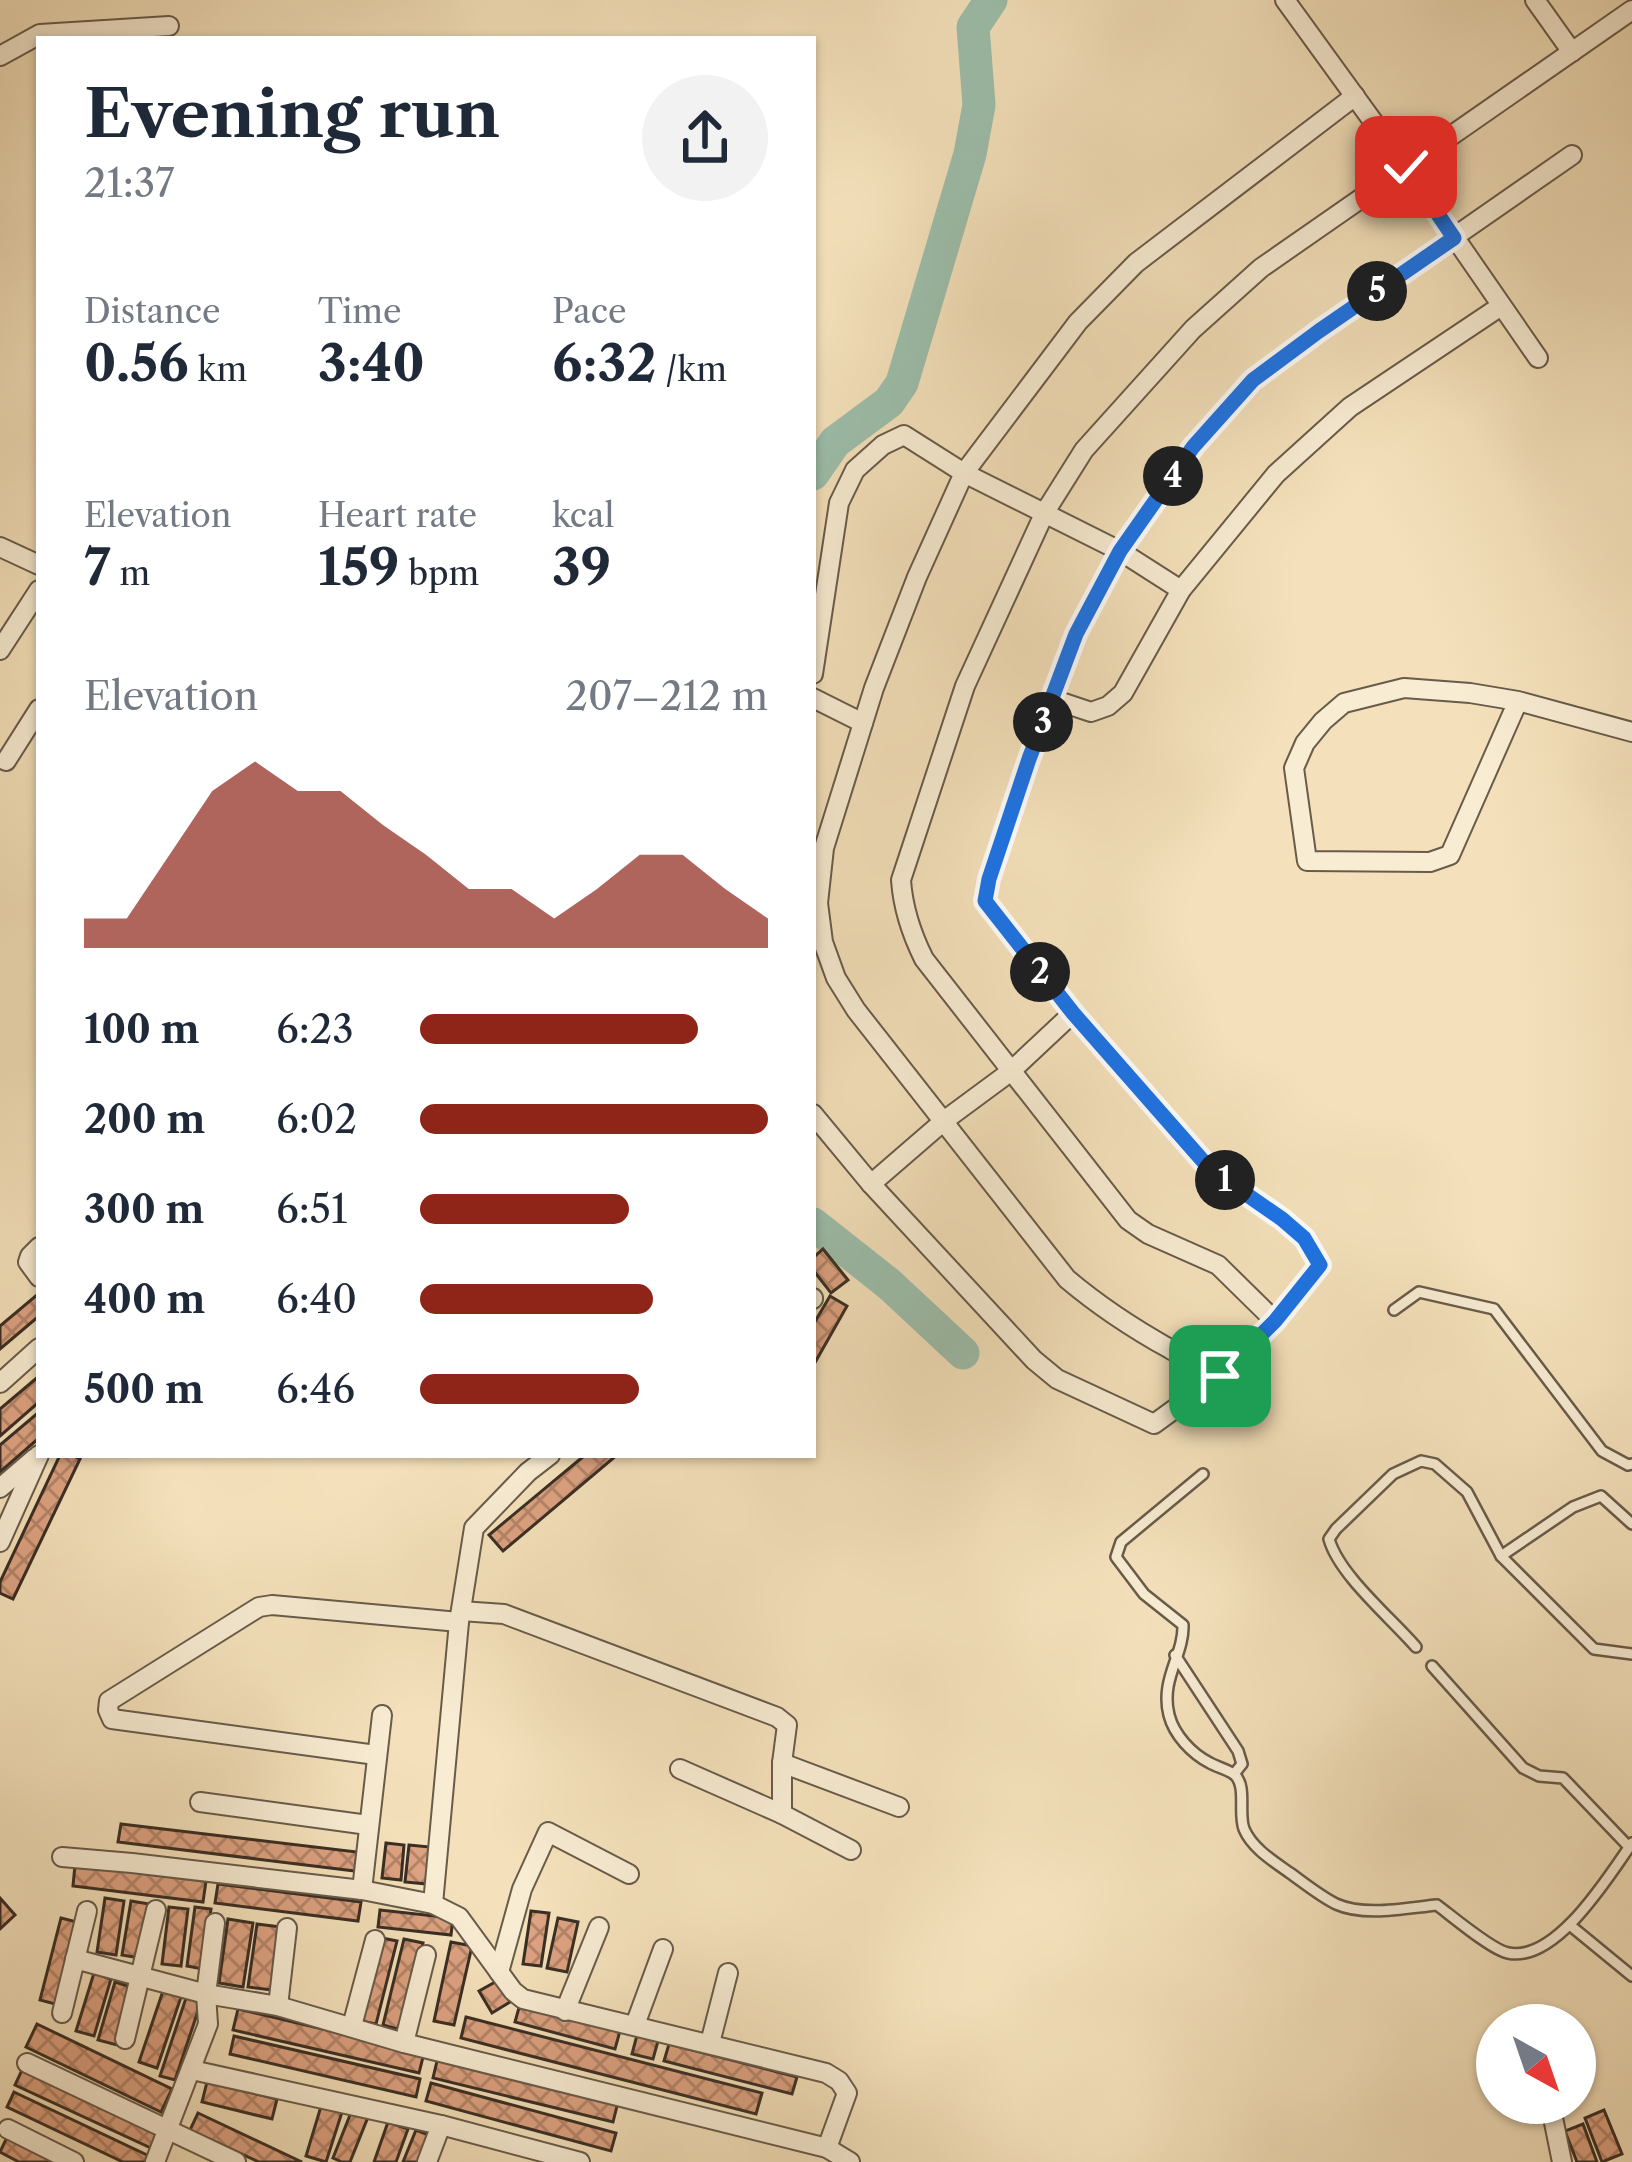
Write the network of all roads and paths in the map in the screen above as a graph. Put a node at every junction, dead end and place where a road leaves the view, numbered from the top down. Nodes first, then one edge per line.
1 (1285, 0) edge
2 (1535, 0) edge
3 (1632, 10) edge
4 (169, 26) dead end
5 (36, 36) edge
6 (36, 36) edge
7 (1572, 52) junction
8 (0, 56) edge
9 (1354, 96) junction
10 (1572, 155) dead end
11 (1406, 167) junction
12 (1454, 238) junction
13 (1501, 306) junction
14 (1538, 358) dead end
15 (964, 473) junction
16 (1045, 512) junction
17 (0, 547) edge
18 (1120, 551) junction
19 (36, 564) edge
20 (1180, 590) junction
21 (36, 595) edge
22 (0, 650) edge
23 (816, 654) edge
24 (1052, 699) junction
25 (816, 700) edge
26 (1518, 701) junction
27 (36, 714) edge
28 (863, 723) junction
29 (1632, 732) edge
30 (6, 761) dead end
31 (1073, 1013) junction
32 (1010, 1072) junction
33 (816, 1118) edge
34 (945, 1120) junction
35 (872, 1184) junction
36 (1394, 1310) dead end
37 (1275, 1321) junction
38 (36, 1351) edge
39 (1220, 1376) junction
40 (0, 1383) edge
41 (36, 1458) edge
42 (38, 1458) edge
43 (516, 1458) edge
44 (546, 1458) edge
45 (1632, 1464) edge
46 (528, 1472) junction
47 (1203, 1474) dead end
48 (0, 1488) edge
49 (1632, 1524) edge
50 (0, 1542) edge
51 (1501, 1556) junction
52 (460, 1617) junction
53 (1416, 1647) dead end
54 (1632, 1654) edge
55 (1175, 1655) junction
56 (1432, 1666) dead end
57 (382, 1715) dead end
58 (376, 1755) junction
59 (782, 1763) junction
60 (680, 1769) dead end
61 (1234, 1774) junction
62 (200, 1802) dead end
63 (899, 1807) dead end
64 (782, 1814) junction
65 (368, 1825) junction
66 (1631, 1845) edge
67 (851, 1850) dead end
68 (62, 1857) dead end
69 (629, 1874) dead end
70 (362, 1890) junction
71 (433, 1904) junction
72 (156, 1910) dead end
73 (87, 1911) dead end
74 (215, 1923) dead end
75 (1570, 1926) junction
76 (598, 1927) dead end
77 (287, 1928) dead end
78 (375, 1940) dead end
79 (663, 1949) dead end
80 (426, 1955) dead end
81 (75, 1959) junction
82 (500, 1972) junction
83 (728, 1973) dead end
84 (1632, 1976) edge
85 (141, 1977) junction
86 (206, 1994) junction
87 (278, 2006) junction
88 (566, 2011) junction
89 (62, 2013) dead end
90 (635, 2025) junction
91 (352, 2026) junction
92 (125, 2039) dead end
93 (404, 2043) junction
94 (710, 2043) junction
95 (27, 2063) dead end
96 (192, 2070) junction
97 (1554, 2124) edge
98 (442, 2125) junction
99 (8, 2129) dead end
100 (169, 2129) junction
101 (827, 2149) junction
102 (74, 2162) edge
103 (155, 2162) edge
104 (236, 2162) edge
105 (428, 2162) edge
106 (580, 2162) edge
107 (850, 2162) edge
108 (1562, 2162) edge

1 - 9 street
2 - 7 street
3 - 7 street
4 - 6 street
5 - 8 street
7 - 11 street
9 - 11 street
9 - 15 street
10 - 12 street
11 - 12 street
11 - 16 street
12 - 13 street
12 - 18 street
13 - 14 street
13 - 20 street
15 - 16 street
15 - 23 street
15 - 28 street
16 - 18 street
16 - 32 street
17 - 19 street
18 - 20 street
18 - 24 street
20 - 24 street
21 - 22 street
24 - 31 street
25 - 28 street
26 - 26 street
26 - 29 street
27 - 30 street
28 - 34 street
31 - 32 street
31 - 37 street
32 - 34 street
32 - 37 street
33 - 35 street
34 - 35 street
34 - 39 street
35 - 39 street
36 - 45 lane
37 - 39 street
38 - 40 street
41 - 48 street
42 - 50 street
43 - 46 street
44 - 46 street
46 - 52 street
47 - 55 lane
49 - 51 lane
51 - 53 lane
51 - 54 lane
52 - 58 street
52 - 59 street
52 - 71 street
55 - 61 lane
55 - 61 lane
56 - 66 lane
57 - 58 street
58 - 65 street
59 - 63 street
59 - 64 street
60 - 64 street
61 - 75 lane
62 - 65 street
64 - 67 street
65 - 70 street
66 - 75 lane
68 - 70 street
69 - 82 street
70 - 71 street
71 - 82 street
72 - 85 street
73 - 81 street
74 - 86 street
75 - 84 lane
76 - 88 street
77 - 87 street
78 - 91 street
79 - 90 street
80 - 93 street
81 - 85 street
81 - 89 street
82 - 88 street
83 - 94 street
85 - 86 street
85 - 92 street
86 - 87 street
86 - 96 street
87 - 91 street
88 - 90 street
90 - 94 street
91 - 93 street
93 - 101 street
94 - 101 street
95 - 100 street
96 - 98 street
96 - 100 street
97 - 108 street
98 - 105 street
98 - 106 street
99 - 102 street
100 - 103 street
100 - 104 street
101 - 107 street

